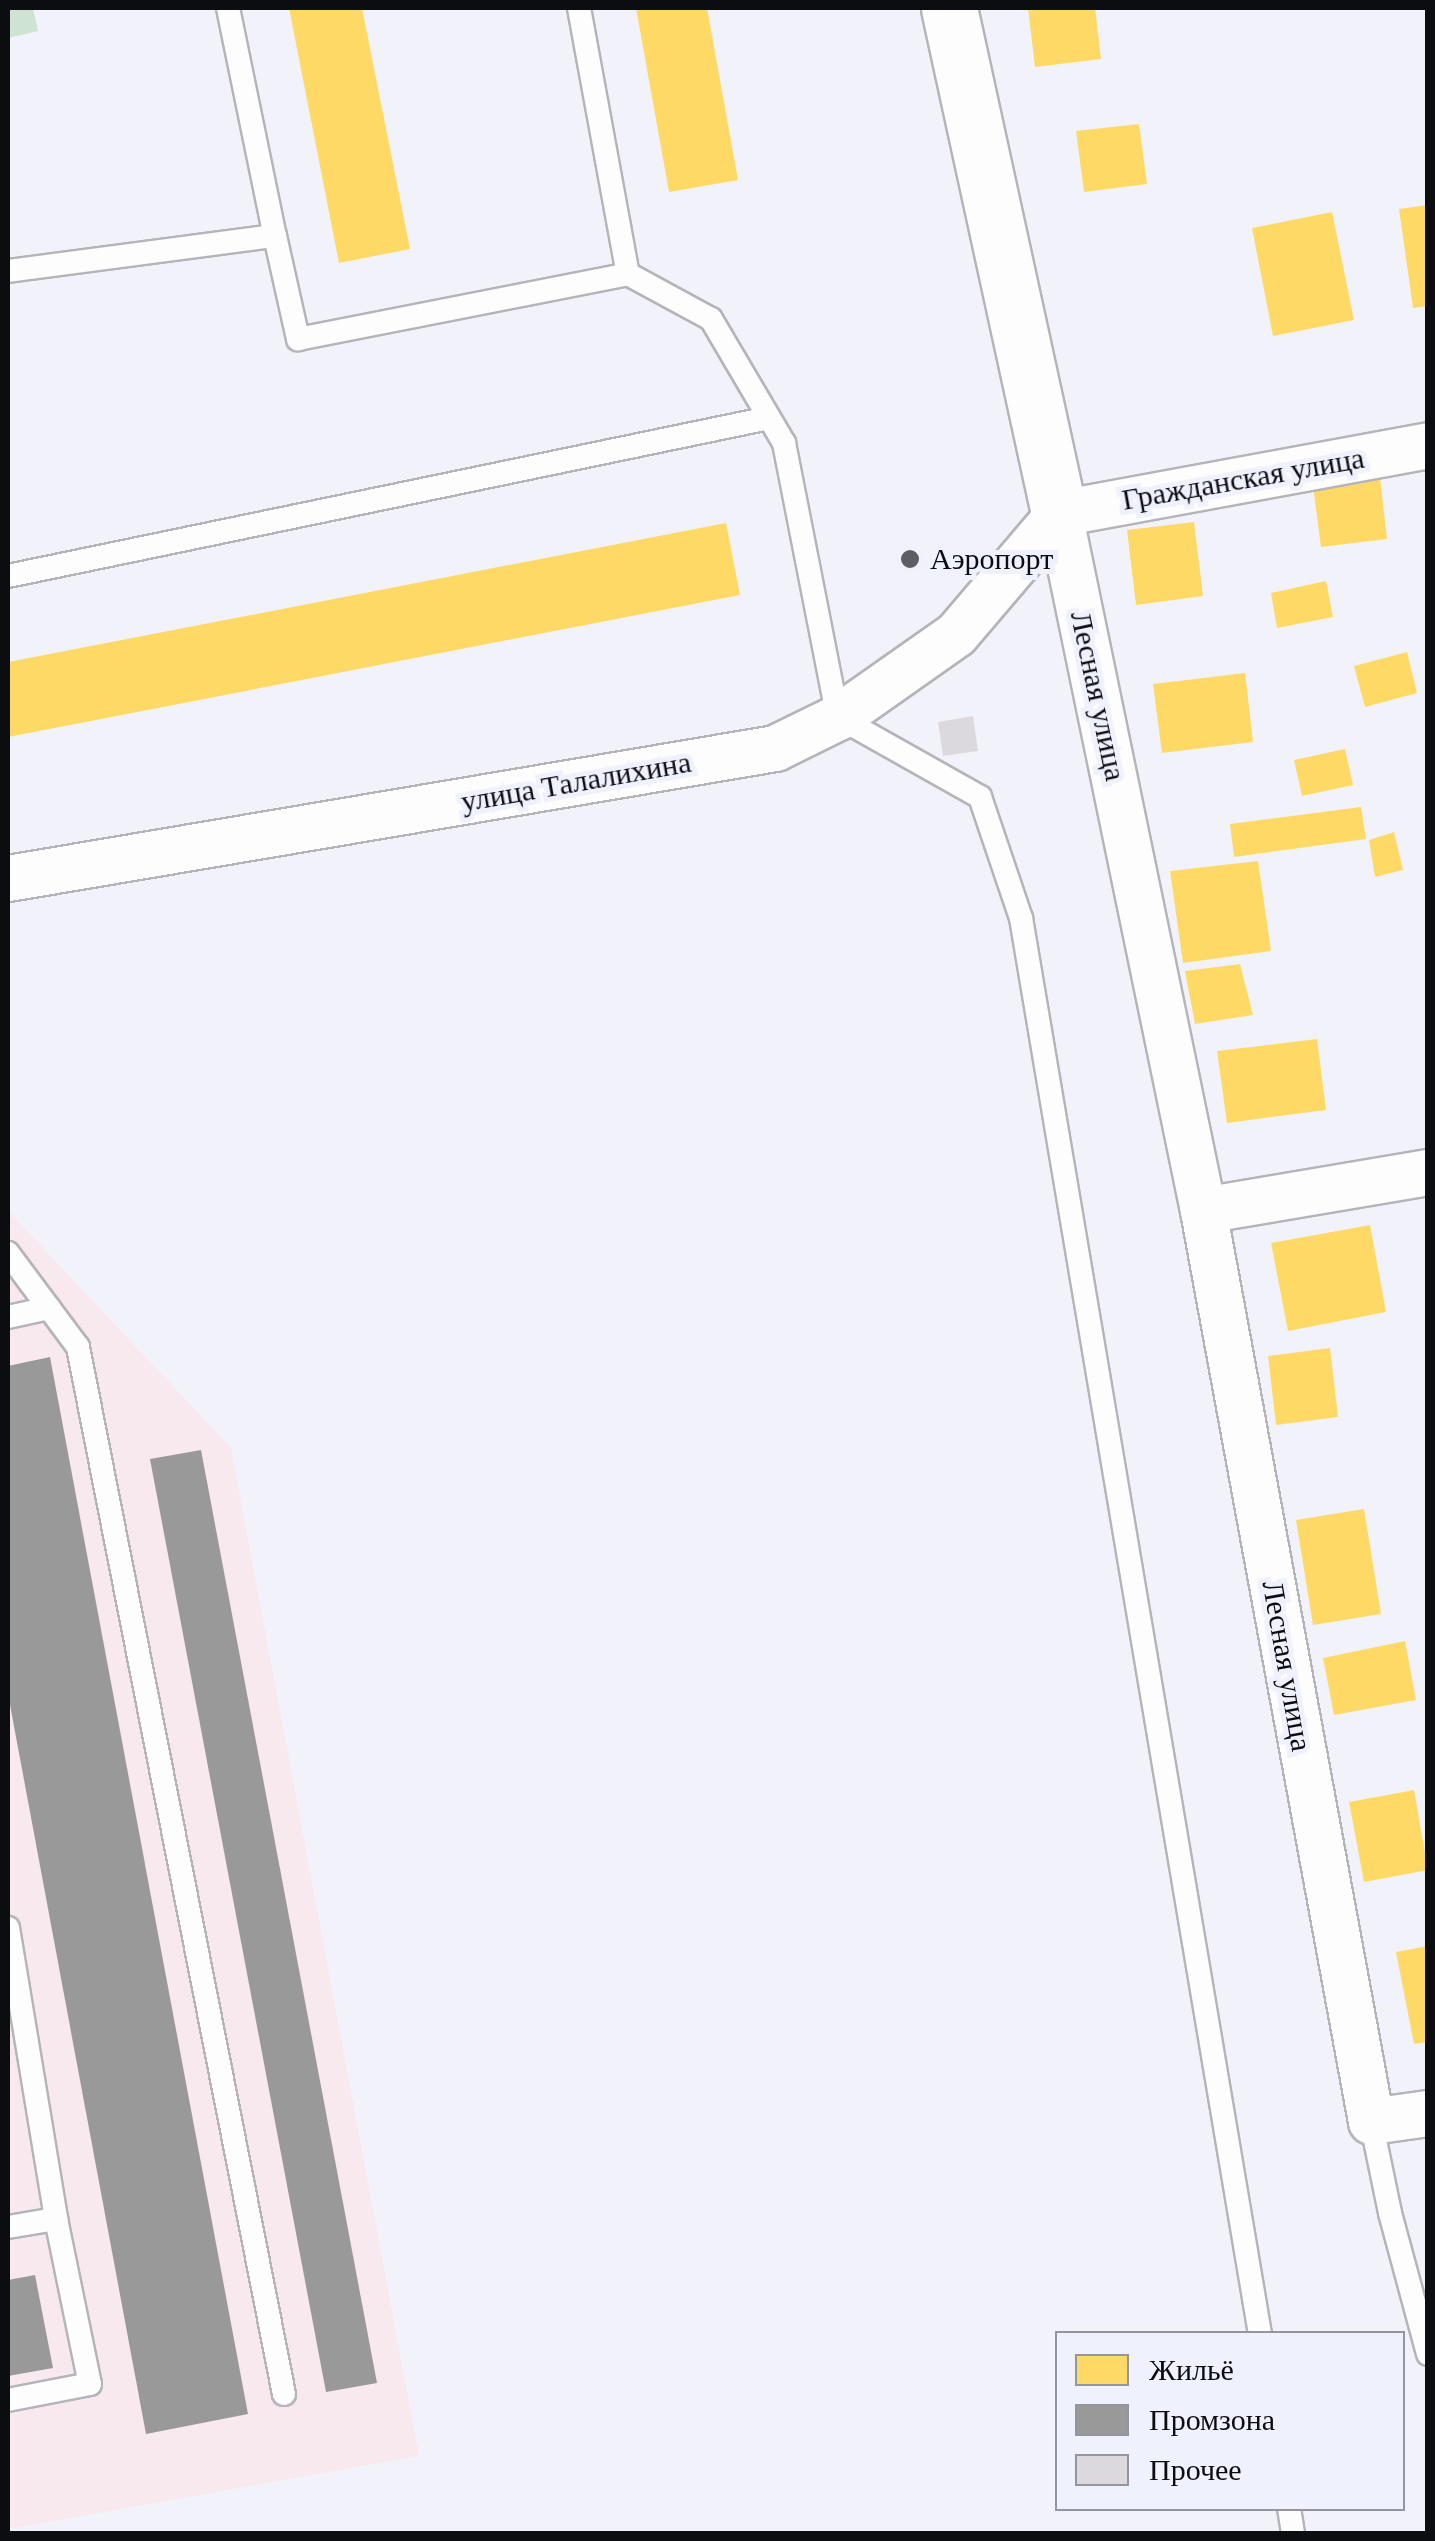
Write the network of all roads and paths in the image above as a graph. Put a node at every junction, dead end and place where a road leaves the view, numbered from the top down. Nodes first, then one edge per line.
1 (228, 8) edge
2 (579, 8) edge
3 (949, 8) edge
4 (275, 236) junction
5 (8, 271) edge
6 (628, 274) junction
7 (769, 418) junction
8 (1428, 445) edge
9 (1060, 513) junction
10 (8, 576) edge
11 (838, 717) junction
12 (8, 878) edge
13 (1428, 1172) edge
14 (1203, 1210) junction
15 (8, 1254) edge
16 (48, 1308) junction
17 (8, 1317) edge
18 (8, 1928) edge
19 (19, 2049) edge
20 (1428, 2113) edge
21 (1371, 2122) junction
22 (56, 2219) junction
23 (8, 2227) edge
24 (1259, 2331) edge
25 (1428, 2354) edge
26 (284, 2394) dead end
27 (8, 2400) edge

1 - 4 lane
2 - 6 lane
3 - 9 street, Лесная улица
4 - 5 lane
4 - 6 lane
6 - 7 lane
7 - 10 lane
7 - 11 lane
8 - 9 street, Гражданская улица
9 - 11 street, улица Талалихина
9 - 14 street, Лесная улица
11 - 12 street, улица Талалихина
11 - 24 lane
13 - 14 street
14 - 21 street, Лесная улица
15 - 16 lane
16 - 17 lane
16 - 26 lane
18 - 19 lane
19 - 22 lane
20 - 21 street
21 - 25 lane
22 - 23 lane
22 - 27 lane

